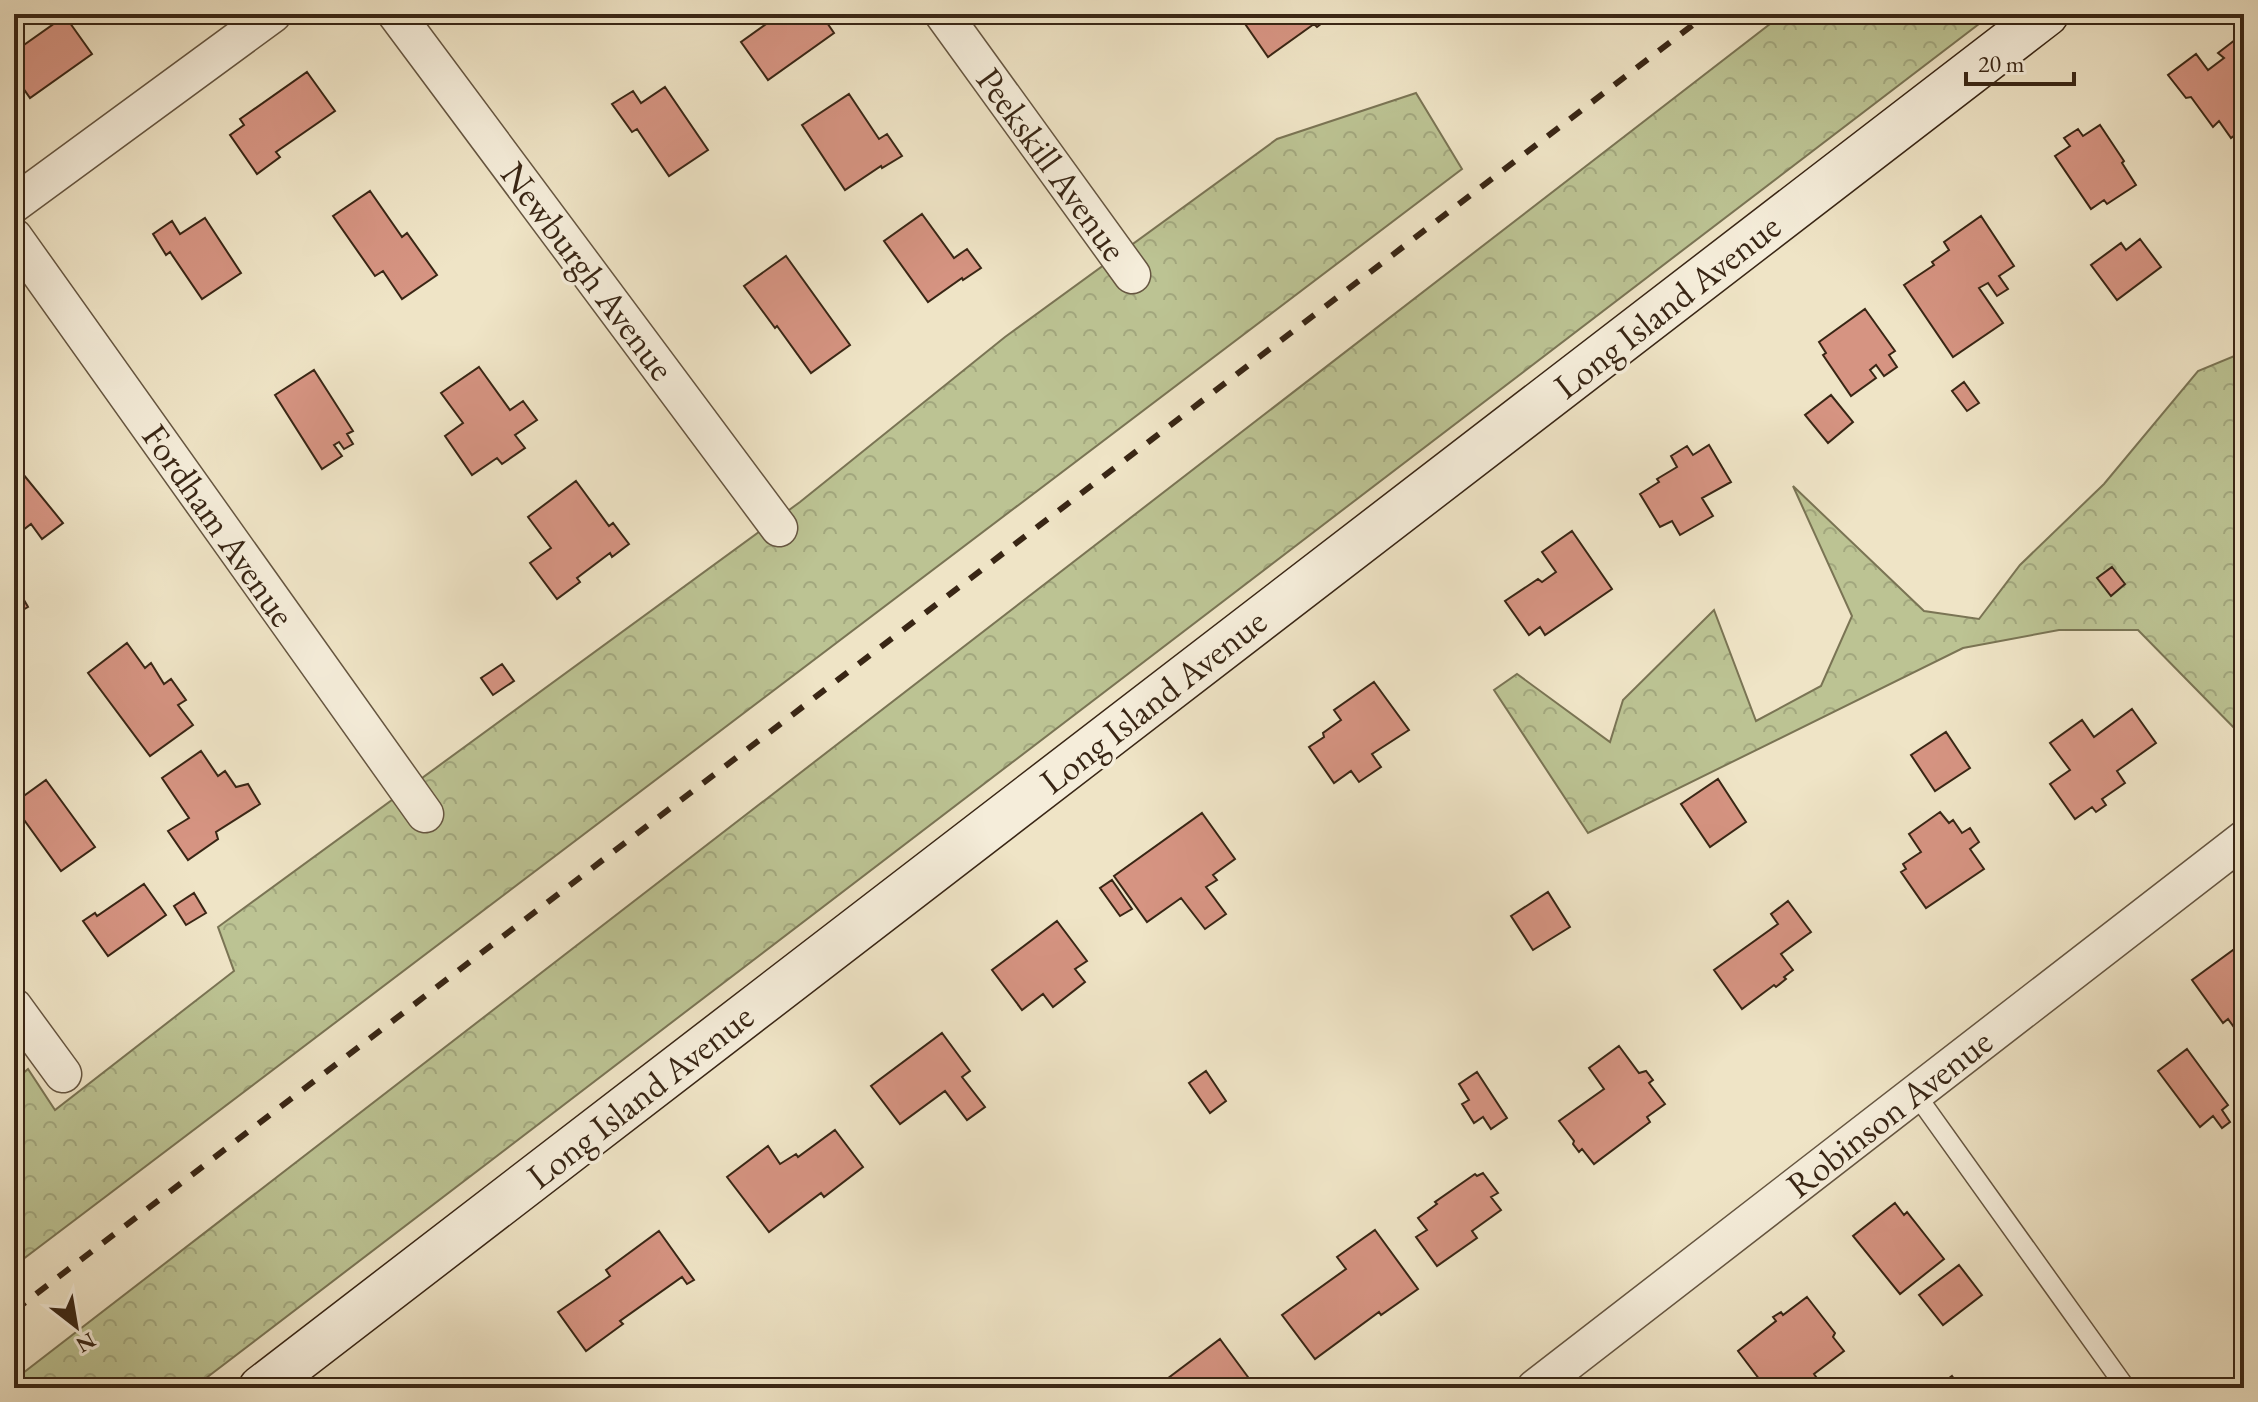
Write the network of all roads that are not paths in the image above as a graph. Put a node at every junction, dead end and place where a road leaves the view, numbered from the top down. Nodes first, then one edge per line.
1 (273, 14) edge
2 (396, 14) edge
3 (943, 14) edge
4 (2046, 14) edge
5 (14, 204) edge
6 (14, 237) edge
7 (1132, 275) dead end
8 (779, 528) dead end
9 (425, 814) dead end
10 (2244, 839) edge
11 (14, 1007) edge
12 (63, 1074) dead end
13 (1915, 1093) junction
14 (261, 1388) edge
15 (1535, 1388) edge
16 (2126, 1388) edge

1 - 5 street
2 - 8 street, Newburgh Avenue
3 - 7 street, Peekskill Avenue
4 - 14 street, Long Island Avenue
6 - 9 street, Fordham Avenue
10 - 13 street, Robinson Avenue
11 - 12 street
13 - 15 street, Robinson Avenue
13 - 16 lane

